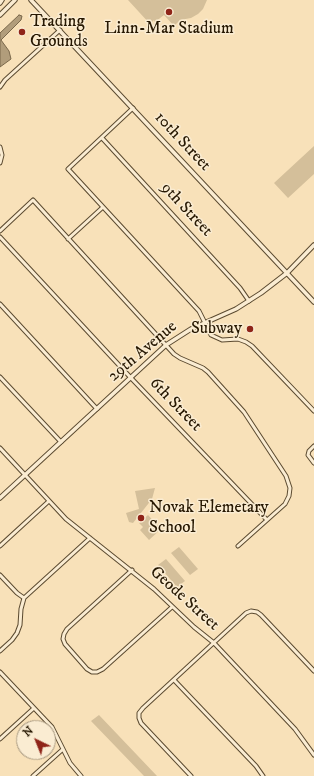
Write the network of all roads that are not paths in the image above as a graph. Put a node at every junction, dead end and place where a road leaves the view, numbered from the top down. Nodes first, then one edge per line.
1 (2, 0) edge
2 (15, 0) edge
3 (31, 0) edge
4 (0, 2) edge
5 (0, 15) edge
6 (60, 30) junction
7 (0, 87) edge
8 (133, 108) junction
9 (102, 138) junction
10 (0, 147) edge
11 (0, 163) edge
12 (103, 207) junction
13 (0, 231) edge
14 (0, 237) edge
15 (68, 239) junction
16 (314, 245) edge
17 (287, 273) junction
18 (249, 301) junction
19 (314, 302) edge
20 (0, 304) edge
21 (205, 322) junction
22 (166, 345) junction
23 (0, 377) edge
24 (131, 378) junction
25 (97, 410) junction
26 (314, 412) edge
27 (61, 442) junction
28 (314, 446) edge
29 (0, 448) edge
30 (314, 463) edge
31 (25, 475) junction
32 (0, 498) edge
33 (49, 501) junction
34 (267, 520) junction
35 (90, 538) junction
36 (0, 546) edge
37 (238, 546) dead end
38 (132, 570) junction
39 (0, 575) edge
40 (24, 598) junction
41 (172, 607) junction
42 (214, 643) junction
43 (0, 651) edge
44 (314, 671) edge
45 (0, 672) edge
46 (174, 680) junction
47 (34, 708) junction
48 (0, 739) edge
49 (62, 750) junction
50 (314, 755) edge
51 (33, 776) edge
52 (81, 776) edge
53 (191, 776) edge
54 (263, 776) edge

1 - 4 street
2 - 5 street
3 - 6 street, 10th Street
6 - 7 street
6 - 8 street, 10th Street
8 - 9 street
8 - 17 street, 10th Street
9 - 12 street
9 - 18 street, 9th Street
10 - 11 street
12 - 15 street
12 - 21 street
13 - 15 street
14 - 24 street, 6th Street
15 - 22 street
16 - 17 street, 29th Avenue
17 - 18 street, 29th Avenue
17 - 19 street, 10th Street
18 - 21 street, 29th Avenue
20 - 25 street
21 - 22 street, 29th Avenue
21 - 26 street
22 - 24 street, 29th Avenue
22 - 34 street
23 - 27 street
24 - 25 street, 29th Avenue
24 - 34 street, 6th Street
25 - 27 street, 29th Avenue
27 - 31 street, 29th Avenue
28 - 30 street
29 - 31 street, Geode Street
31 - 32 street, 29th Avenue
31 - 33 street, Geode Street
33 - 35 street, Geode Street
33 - 36 street
34 - 37 street
35 - 38 street, Geode Street
35 - 40 street
38 - 41 street, Geode Street
38 - 41 street
39 - 40 street
40 - 43 street
41 - 42 street, Geode Street
42 - 44 street
42 - 46 street
42 - 50 street, Geode Street
45 - 47 street
46 - 53 street
46 - 54 street
47 - 48 street
47 - 49 street
49 - 51 street
49 - 52 street

